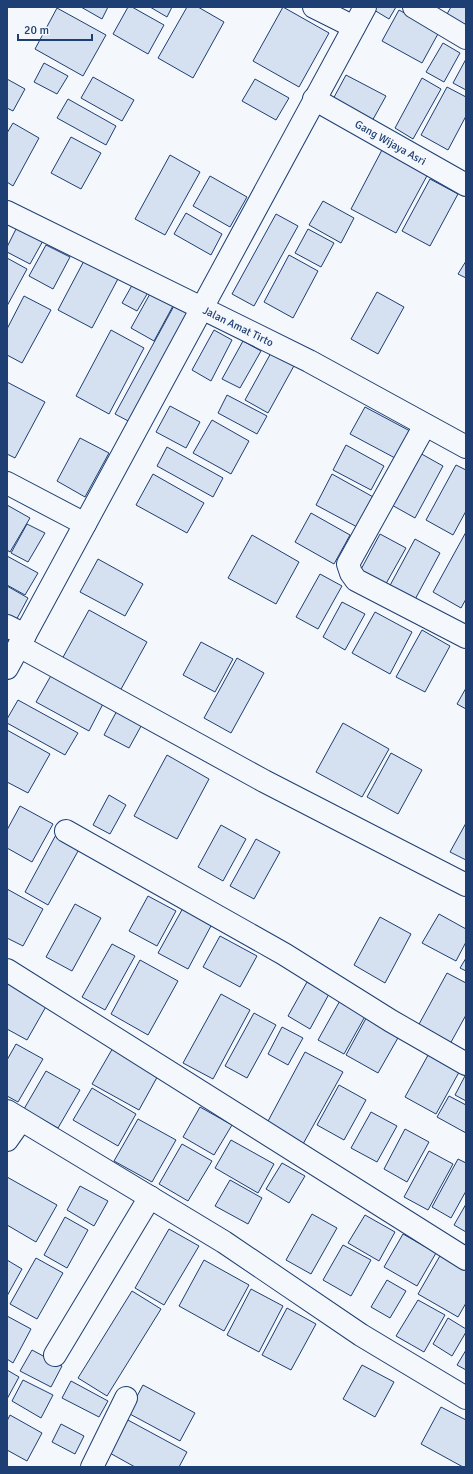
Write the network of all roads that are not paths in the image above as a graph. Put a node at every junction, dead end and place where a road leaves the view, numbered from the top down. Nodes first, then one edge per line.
1 (314, 7) edge
2 (365, 7) edge
3 (414, 7) edge
4 (354, 27) junction
5 (466, 38) edge
6 (314, 100) junction
7 (466, 185) edge
8 (7, 212) edge
9 (201, 307) junction
10 (425, 425) junction
11 (466, 447) edge
12 (7, 483) edge
13 (85, 524) junction
14 (17, 636) edge
15 (466, 637) edge
16 (7, 668) edge
17 (66, 831) dead end
18 (466, 885) edge
19 (7, 970) edge
20 (466, 1064) edge
21 (14, 1116) edge
22 (7, 1140) edge
23 (150, 1197) junction
24 (466, 1259) edge
25 (55, 1355) dead end
26 (126, 1398) dead end
27 (466, 1398) edge
28 (92, 1467) edge

1 - 4 street
2 - 4 street
3 - 5 street
4 - 6 street
6 - 7 street, Gang Wijaya Asri
6 - 9 street
8 - 9 street, Jalan Amat Tirto
9 - 10 street, Jalan Amat Tirto
9 - 13 street
10 - 11 street, Jalan Amat Tirto
10 - 15 street
12 - 13 street
13 - 14 street
14 - 16 street
14 - 18 street
17 - 20 street
19 - 24 street
21 - 22 street
21 - 23 street
23 - 25 street
23 - 27 street
26 - 28 street

